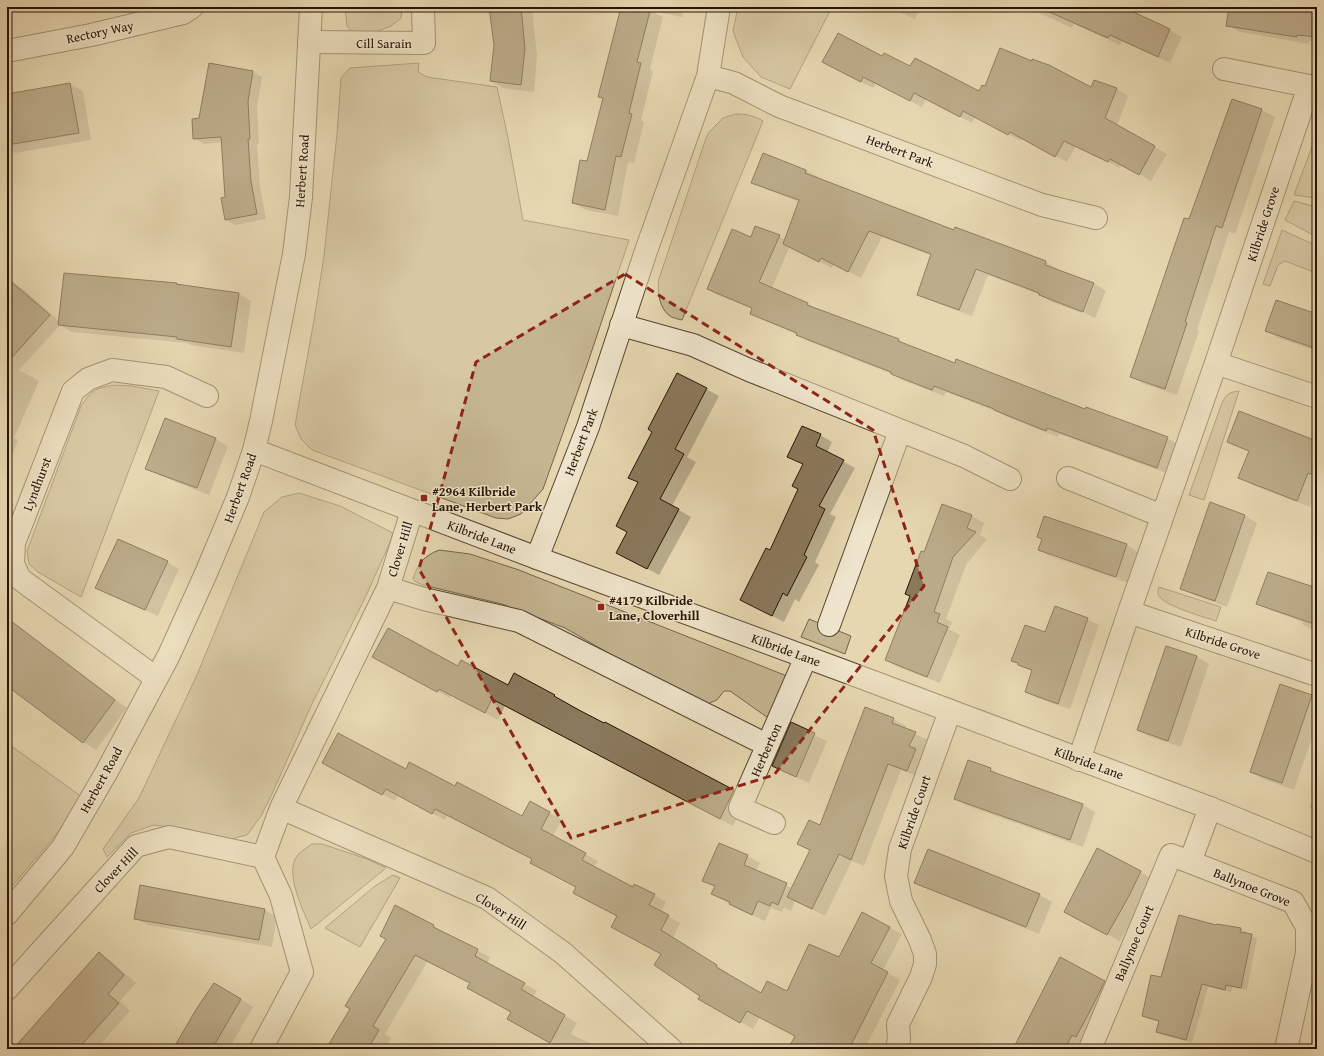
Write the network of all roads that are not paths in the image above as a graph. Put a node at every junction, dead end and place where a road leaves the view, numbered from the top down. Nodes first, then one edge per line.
1 (192, 7) edge
2 (311, 7) edge
3 (423, 7) edge
4 (719, 7) edge
5 (309, 42) junction
6 (7, 51) edge
7 (1224, 69) dead end
8 (708, 76) junction
9 (1313, 86) edge
10 (1096, 218) dead end
11 (622, 325) junction
12 (1216, 363) junction
13 (207, 396) dead end
14 (1317, 397) edge
15 (900, 431) junction
16 (254, 450) junction
17 (1068, 478) dead end
18 (1010, 479) dead end
19 (412, 511) junction
20 (1162, 516) junction
21 (537, 558) junction
22 (388, 588) junction
23 (1129, 612) junction
24 (830, 625) dead end
25 (806, 657) junction
26 (1317, 674) edge
27 (156, 678) junction
28 (950, 711) junction
29 (755, 739) dead end
30 (1079, 760) junction
31 (280, 808) junction
32 (1210, 808) junction
33 (774, 824) dead end
34 (1317, 852) edge
35 (263, 857) junction
36 (1190, 862) junction
37 (7, 914) edge
38 (7, 989) edge
39 (261, 1049) edge
40 (672, 1049) edge
41 (897, 1049) edge
42 (1090, 1049) edge
43 (1286, 1049) edge

1 - 6 street, Rectory Way
2 - 5 street, Herbert Road
3 - 5 street, Cill Sarain
4 - 8 street, Herbert Park
5 - 16 street, Herbert Road
7 - 9 street, Kilbride Grove
8 - 10 street, Herbert Park
8 - 11 street, Herbert Park
9 - 12 street, Kilbride Grove
11 - 15 street
11 - 21 street, Herbert Park
12 - 14 street
12 - 20 street, Kilbride Grove
13 - 27 street, Lyndhurst
15 - 18 street
15 - 24 street
16 - 19 street, Kilbride Lane
16 - 27 street, Herbert Road
17 - 20 street
19 - 21 street, Kilbride Lane
19 - 22 street, Clover Hill
20 - 23 street, Kilbride Grove
21 - 25 street, Kilbride Lane
22 - 29 street, Clover Hill
22 - 31 street, Clover Hill
23 - 26 street, Kilbride Grove
23 - 30 street, Kilbride Grove
25 - 28 street, Kilbride Lane
25 - 33 street, Herberton
27 - 37 street, Herbert Road
28 - 30 street, Kilbride Lane
28 - 41 street, Kilbride Court
30 - 32 street, Kilbride Lane
31 - 35 street, Clover Hill
31 - 40 street, Clover Hill
32 - 34 street, Kilbride Lane
32 - 36 street
35 - 38 street, Clover Hill
35 - 39 street
36 - 42 street, Ballynoe Court
36 - 43 street, Ballynoe Grove

